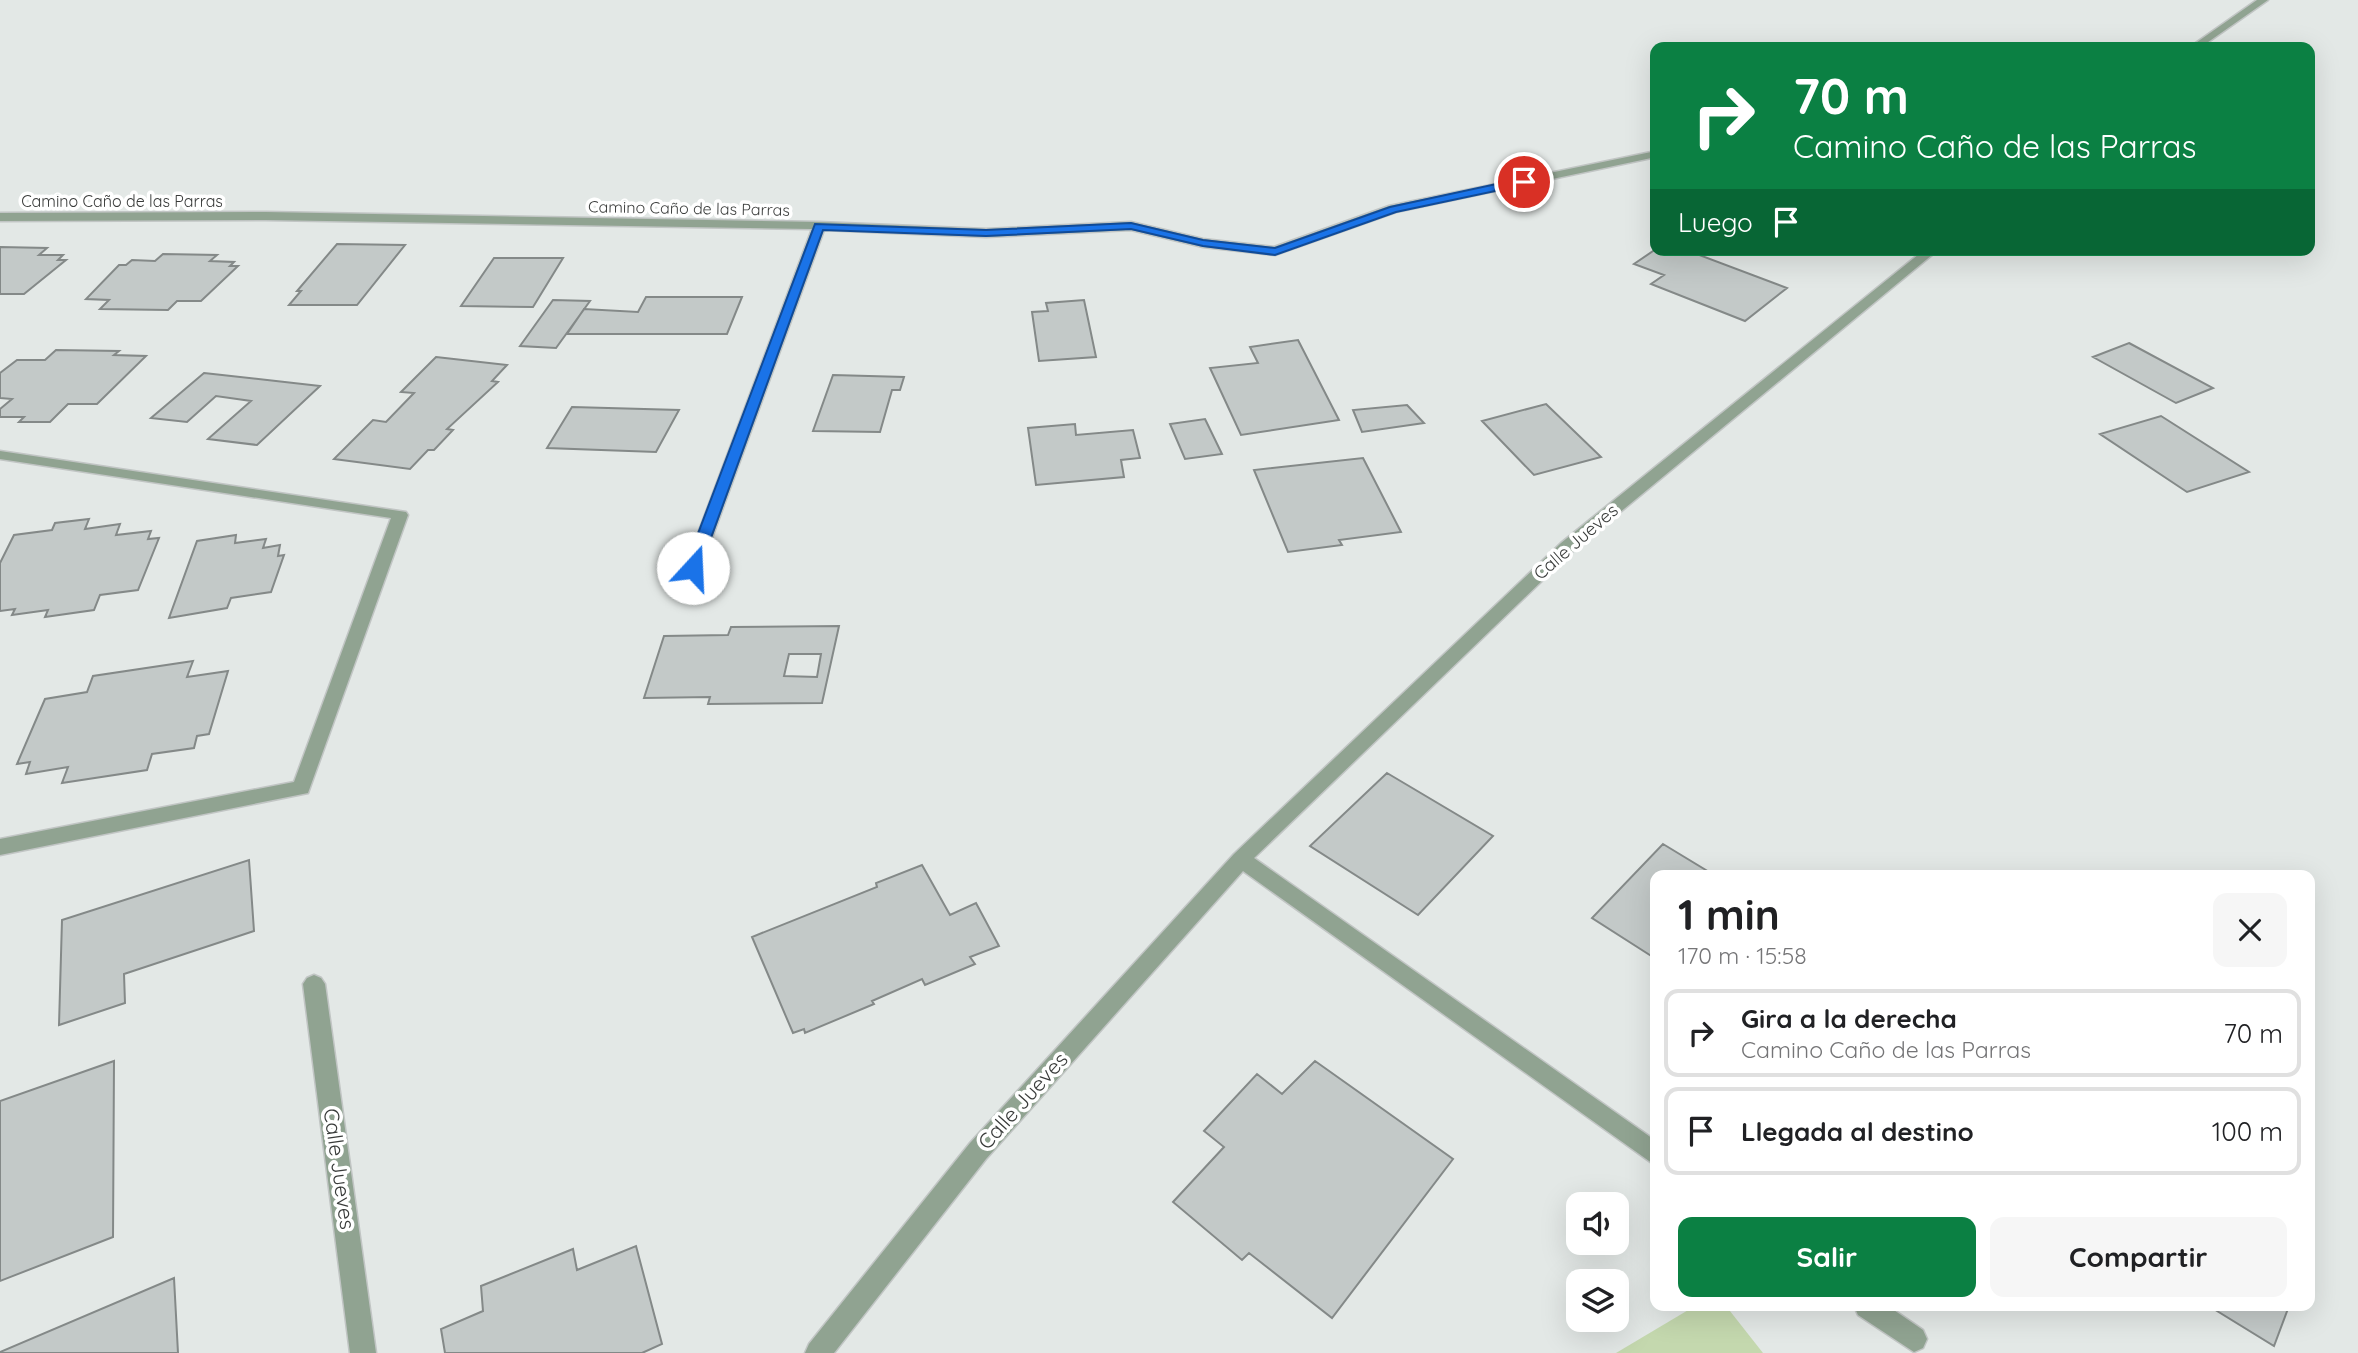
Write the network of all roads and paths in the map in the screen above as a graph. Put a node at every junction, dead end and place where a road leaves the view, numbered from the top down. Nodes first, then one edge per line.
1 (2263, 0) edge
2 (2202, 42) edge
3 (1650, 155) edge
4 (0, 217) edge
5 (819, 226) junction
6 (1926, 256) edge
7 (0, 456) edge
8 (693, 568) dead end
9 (0, 847) edge
10 (1241, 859) junction
11 (314, 984) dead end
12 (1650, 1151) edge
13 (1874, 1311) edge
14 (1914, 1339) dead end
15 (363, 1353) edge
16 (818, 1353) edge

1 - 2 street
3 - 5 street, Camino Caño de las Parras
4 - 5 street, Camino Caño de las Parras
5 - 8 street
6 - 10 street, Calle Jueves
7 - 9 street
10 - 12 street
10 - 16 street, Calle Jueves
11 - 15 street, Calle Jueves
13 - 14 street

